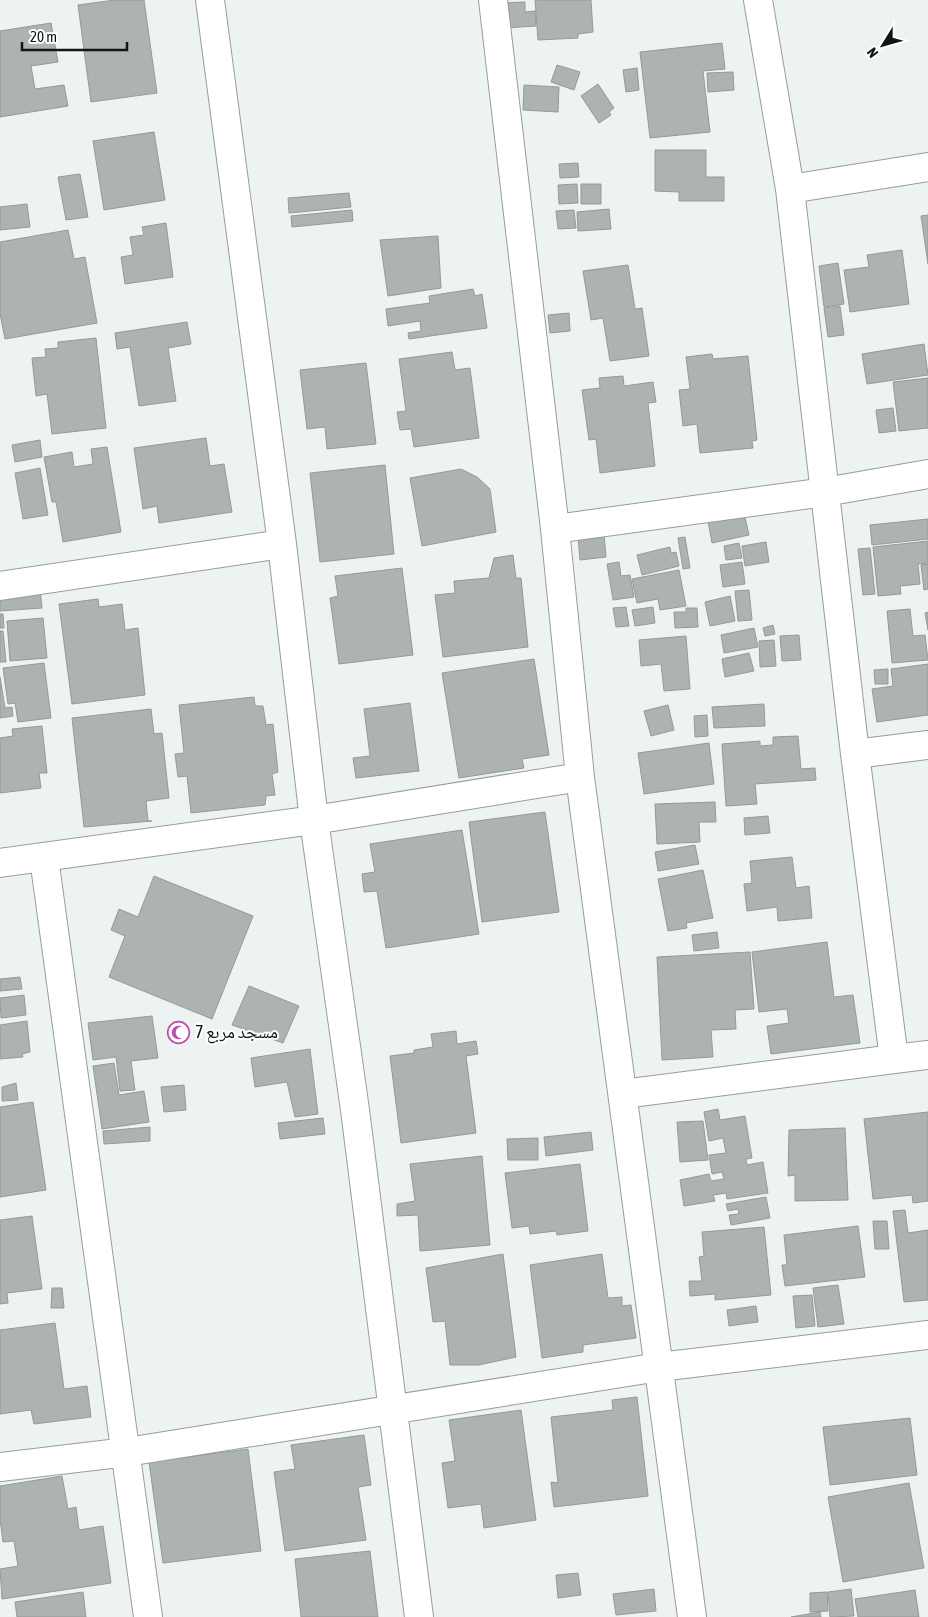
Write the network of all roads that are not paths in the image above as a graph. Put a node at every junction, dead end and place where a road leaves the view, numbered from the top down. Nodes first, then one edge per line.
1 (210, 0) edge
2 (493, 0) edge
3 (758, 0) edge
4 (928, 167) edge
5 (790, 189) junction
6 (928, 474) edge
7 (825, 492) junction
8 (555, 529) junction
9 (282, 544) junction
10 (0, 586) edge
11 (928, 745) edge
12 (855, 754) junction
13 (580, 777) junction
14 (314, 820) junction
15 (44, 858) junction
16 (0, 864) edge
17 (928, 1055) edge
18 (894, 1059) junction
19 (623, 1094) junction
20 (928, 1335) edge
21 (659, 1367) junction
22 (392, 1409) junction
23 (127, 1452) junction
24 (0, 1467) edge
25 (148, 1617) edge
26 (419, 1617) edge
27 (692, 1617) edge

1 - 9 street
2 - 8 street
3 - 5 street
4 - 5 street
5 - 7 street
6 - 7 street
7 - 8 street
7 - 12 street
8 - 13 street
9 - 10 street
9 - 14 street
11 - 12 street
12 - 18 street
13 - 14 street
13 - 19 street
14 - 15 street
14 - 22 street
15 - 16 street
15 - 23 street
17 - 18 street
18 - 19 street
19 - 21 street
20 - 21 street
21 - 22 street
21 - 27 street
22 - 23 street
22 - 26 street
23 - 24 street
23 - 25 street

